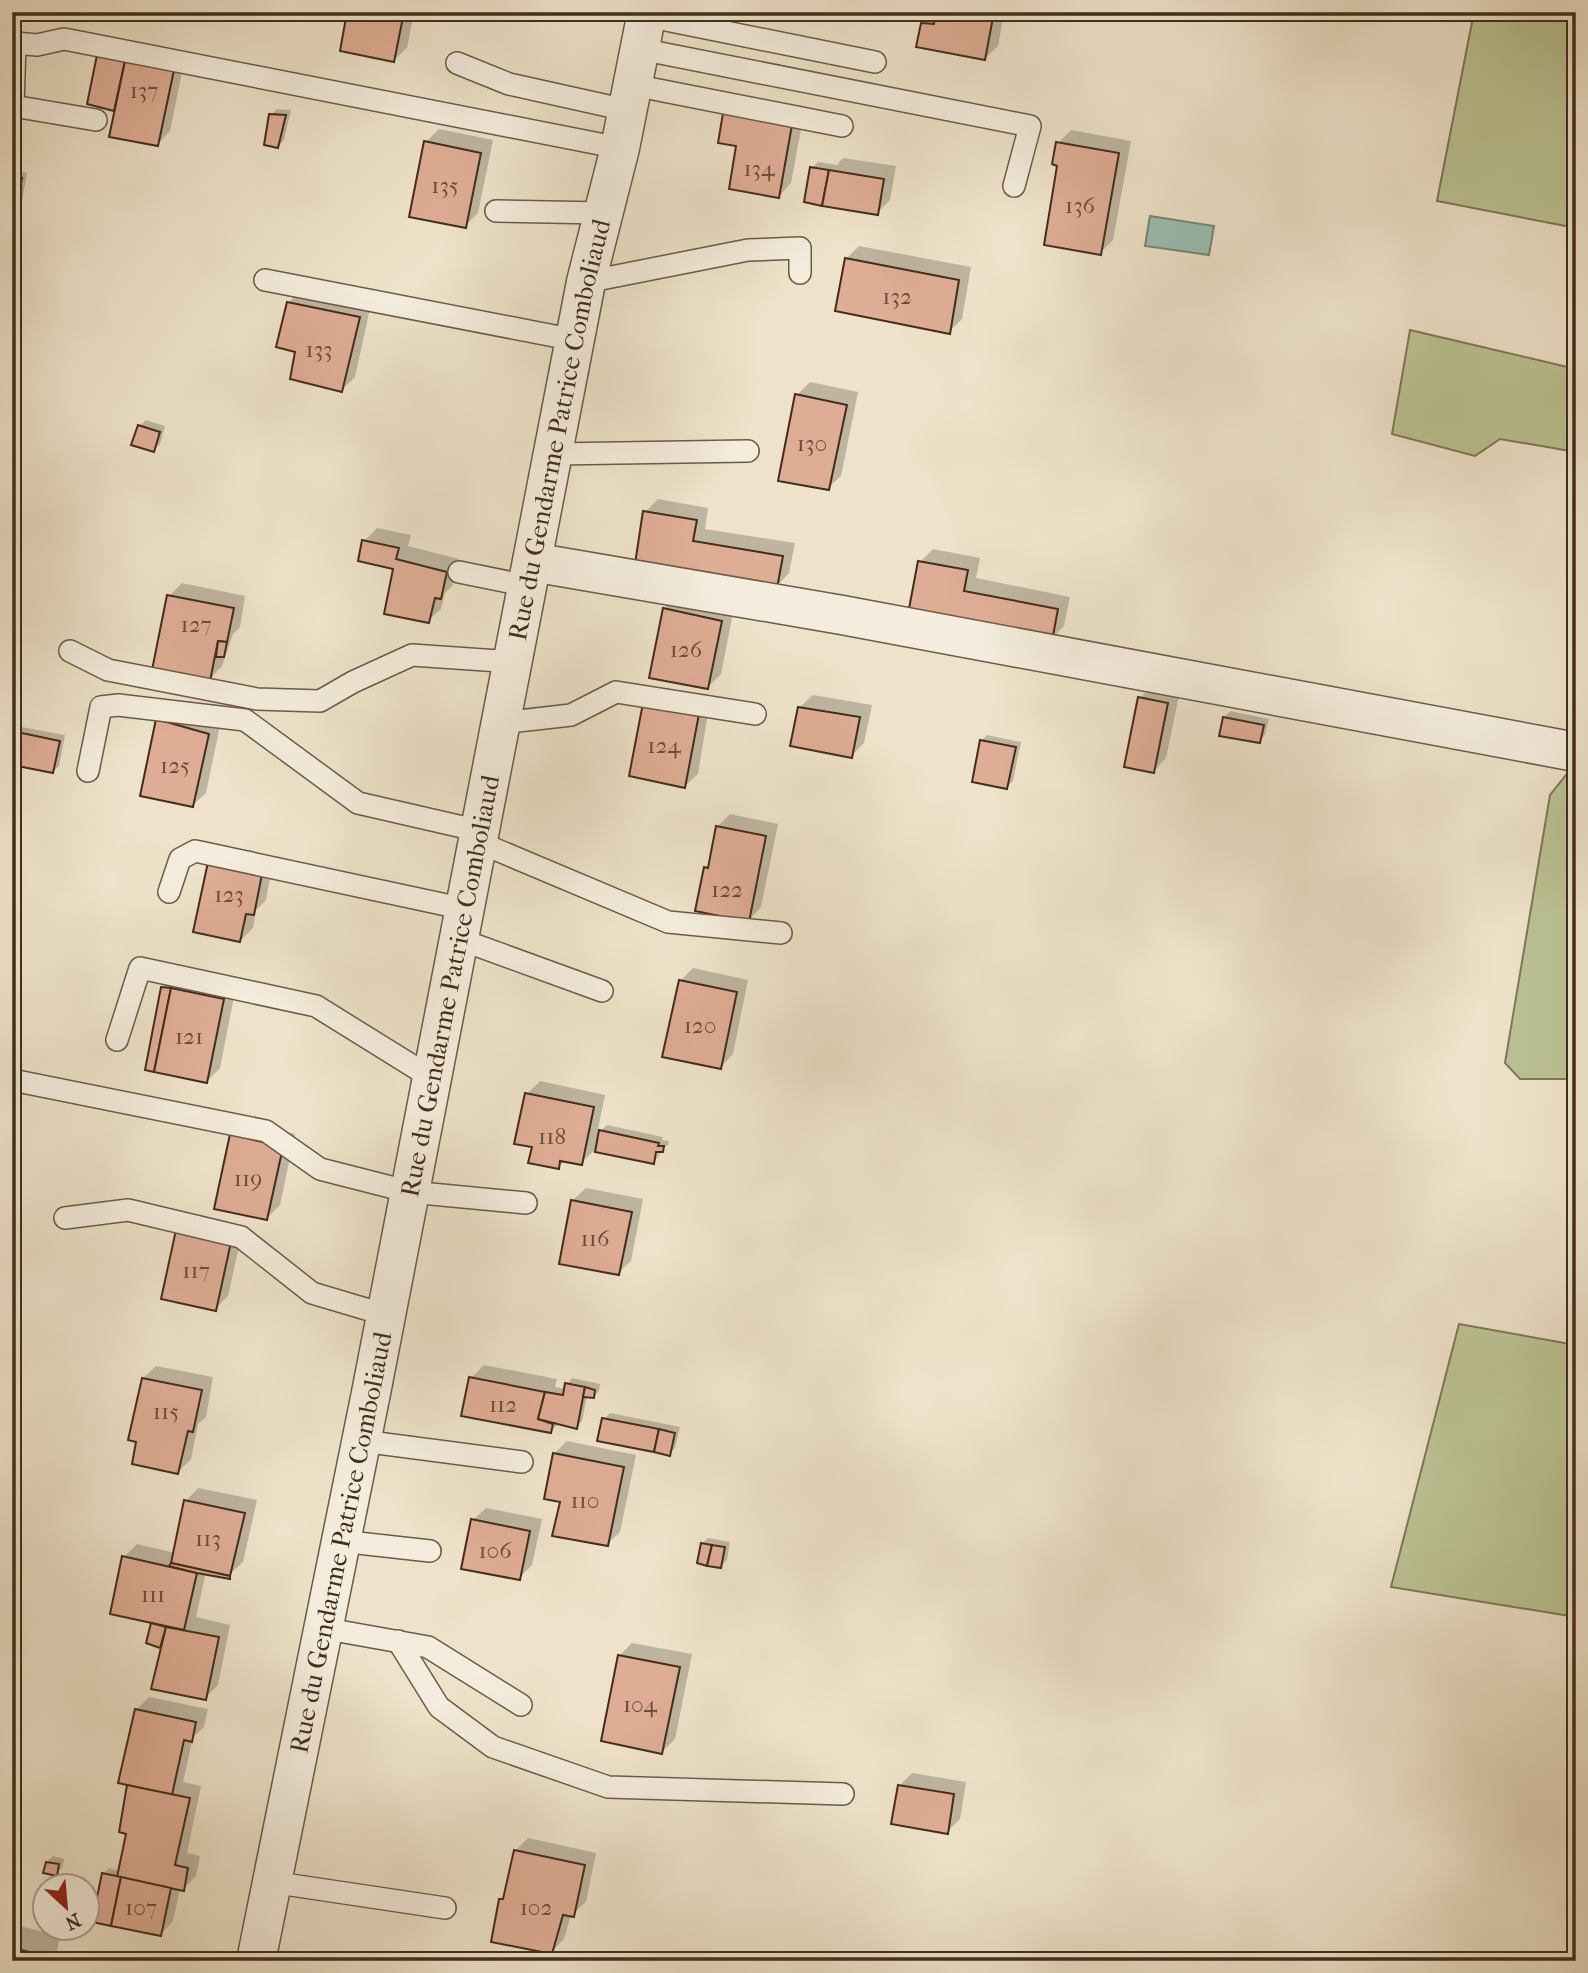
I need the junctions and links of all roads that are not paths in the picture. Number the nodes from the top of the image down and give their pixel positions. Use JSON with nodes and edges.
{"nodes":[{"id":1,"x":639,"y":54,"type":"edge"},
{"id":2,"x":457,"y":62,"type":"dead end"},
{"id":3,"x":875,"y":62,"type":"dead end"},
{"id":4,"x":96,"y":120,"type":"dead end"},
{"id":5,"x":842,"y":126,"type":"dead end"},
{"id":6,"x":620,"y":148,"type":"junction"},
{"id":7,"x":1014,"y":186,"type":"dead end"},
{"id":8,"x":496,"y":211,"type":"dead end"},
{"id":9,"x":603,"y":213,"type":"junction"},
{"id":10,"x":800,"y":273,"type":"dead end"},
{"id":11,"x":265,"y":280,"type":"dead end"},
{"id":12,"x":586,"y":282,"type":"junction"},
{"id":13,"x":575,"y":340,"type":"junction"},
{"id":14,"x":748,"y":451,"type":"dead end"},
{"id":15,"x":554,"y":454,"type":"junction"},
{"id":16,"x":459,"y":572,"type":"dead end"},
{"id":17,"x":530,"y":574,"type":"junction"},
{"id":18,"x":70,"y":651,"type":"dead end"},
{"id":19,"x":513,"y":662,"type":"junction"},
{"id":20,"x":755,"y":714,"type":"dead end"},
{"id":21,"x":501,"y":723,"type":"junction"},
{"id":22,"x":1576,"y":752,"type":"edge"},
{"id":23,"x":88,"y":771,"type":"dead end"},
{"id":24,"x":479,"y":837,"type":"junction"},
{"id":25,"x":169,"y":891,"type":"dead end"},
{"id":26,"x":462,"y":924,"type":"junction"},
{"id":27,"x":781,"y":933,"type":"dead end"},
{"id":28,"x":602,"y":991,"type":"dead end"},
{"id":29,"x":117,"y":1040,"type":"dead end"},
{"id":30,"x":432,"y":1078,"type":"junction"},
{"id":31,"x":12,"y":1080,"type":"edge"},
{"id":32,"x":410,"y":1192,"type":"junction"},
{"id":33,"x":526,"y":1203,"type":"dead end"},
{"id":34,"x":65,"y":1218,"type":"dead end"},
{"id":35,"x":386,"y":1315,"type":"junction"},
{"id":36,"x":362,"y":1441,"type":"junction"},
{"id":37,"x":522,"y":1462,"type":"dead end"},
{"id":38,"x":340,"y":1541,"type":"junction"},
{"id":39,"x":430,"y":1551,"type":"dead end"},
{"id":40,"x":322,"y":1628,"type":"junction"},
{"id":41,"x":398,"y":1642,"type":"junction"},
{"id":42,"x":521,"y":1705,"type":"dead end"},
{"id":43,"x":843,"y":1794,"type":"dead end"},
{"id":44,"x":271,"y":1882,"type":"junction"},
{"id":45,"x":445,"y":1908,"type":"dead end"},
{"id":46,"x":256,"y":1961,"type":"edge"}],
"edges":[{"from":1,"to":2,"type":"lane"},
{"from":1,"to":3,"type":"lane"},
{"from":1,"to":5,"type":"lane"},
{"from":1,"to":6,"type":"street","name":"Rue du Gendarme Patrice Comboliaud"},
{"from":1,"to":7,"type":"lane"},
{"from":4,"to":6,"type":"lane"},
{"from":6,"to":9,"type":"street","name":"Rue du Gendarme Patrice Comboliaud"},
{"from":8,"to":9,"type":"lane"},
{"from":9,"to":12,"type":"street","name":"Rue du Gendarme Patrice Comboliaud"},
{"from":10,"to":12,"type":"lane"},
{"from":11,"to":13,"type":"lane"},
{"from":12,"to":13,"type":"street","name":"Rue du Gendarme Patrice Comboliaud"},
{"from":13,"to":15,"type":"street","name":"Rue du Gendarme Patrice Comboliaud"},
{"from":14,"to":15,"type":"lane"},
{"from":15,"to":17,"type":"street","name":"Rue du Gendarme Patrice Comboliaud"},
{"from":16,"to":17,"type":"lane"},
{"from":17,"to":19,"type":"street","name":"Rue du Gendarme Patrice Comboliaud"},
{"from":17,"to":22,"type":"street"},
{"from":18,"to":19,"type":"lane"},
{"from":19,"to":21,"type":"street","name":"Rue du Gendarme Patrice Comboliaud"},
{"from":20,"to":21,"type":"lane"},
{"from":21,"to":24,"type":"street","name":"Rue du Gendarme Patrice Comboliaud"},
{"from":23,"to":24,"type":"lane"},
{"from":24,"to":26,"type":"street","name":"Rue du Gendarme Patrice Comboliaud"},
{"from":24,"to":27,"type":"lane"},
{"from":25,"to":26,"type":"lane"},
{"from":26,"to":28,"type":"lane"},
{"from":26,"to":30,"type":"street","name":"Rue du Gendarme Patrice Comboliaud"},
{"from":29,"to":30,"type":"lane"},
{"from":30,"to":32,"type":"street","name":"Rue du Gendarme Patrice Comboliaud"},
{"from":31,"to":32,"type":"lane"},
{"from":32,"to":33,"type":"lane"},
{"from":32,"to":35,"type":"street","name":"Rue du Gendarme Patrice Comboliaud"},
{"from":34,"to":35,"type":"lane"},
{"from":35,"to":36,"type":"street","name":"Rue du Gendarme Patrice Comboliaud"},
{"from":36,"to":37,"type":"lane"},
{"from":36,"to":38,"type":"street","name":"Rue du Gendarme Patrice Comboliaud"},
{"from":38,"to":39,"type":"lane"},
{"from":38,"to":40,"type":"street","name":"Rue du Gendarme Patrice Comboliaud"},
{"from":40,"to":41,"type":"lane"},
{"from":40,"to":44,"type":"street","name":"Rue du Gendarme Patrice Comboliaud"},
{"from":41,"to":42,"type":"lane"},
{"from":41,"to":43,"type":"lane"},
{"from":44,"to":45,"type":"lane"},
{"from":44,"to":46,"type":"street","name":"Rue du Gendarme Patrice Comboliaud"}]}
